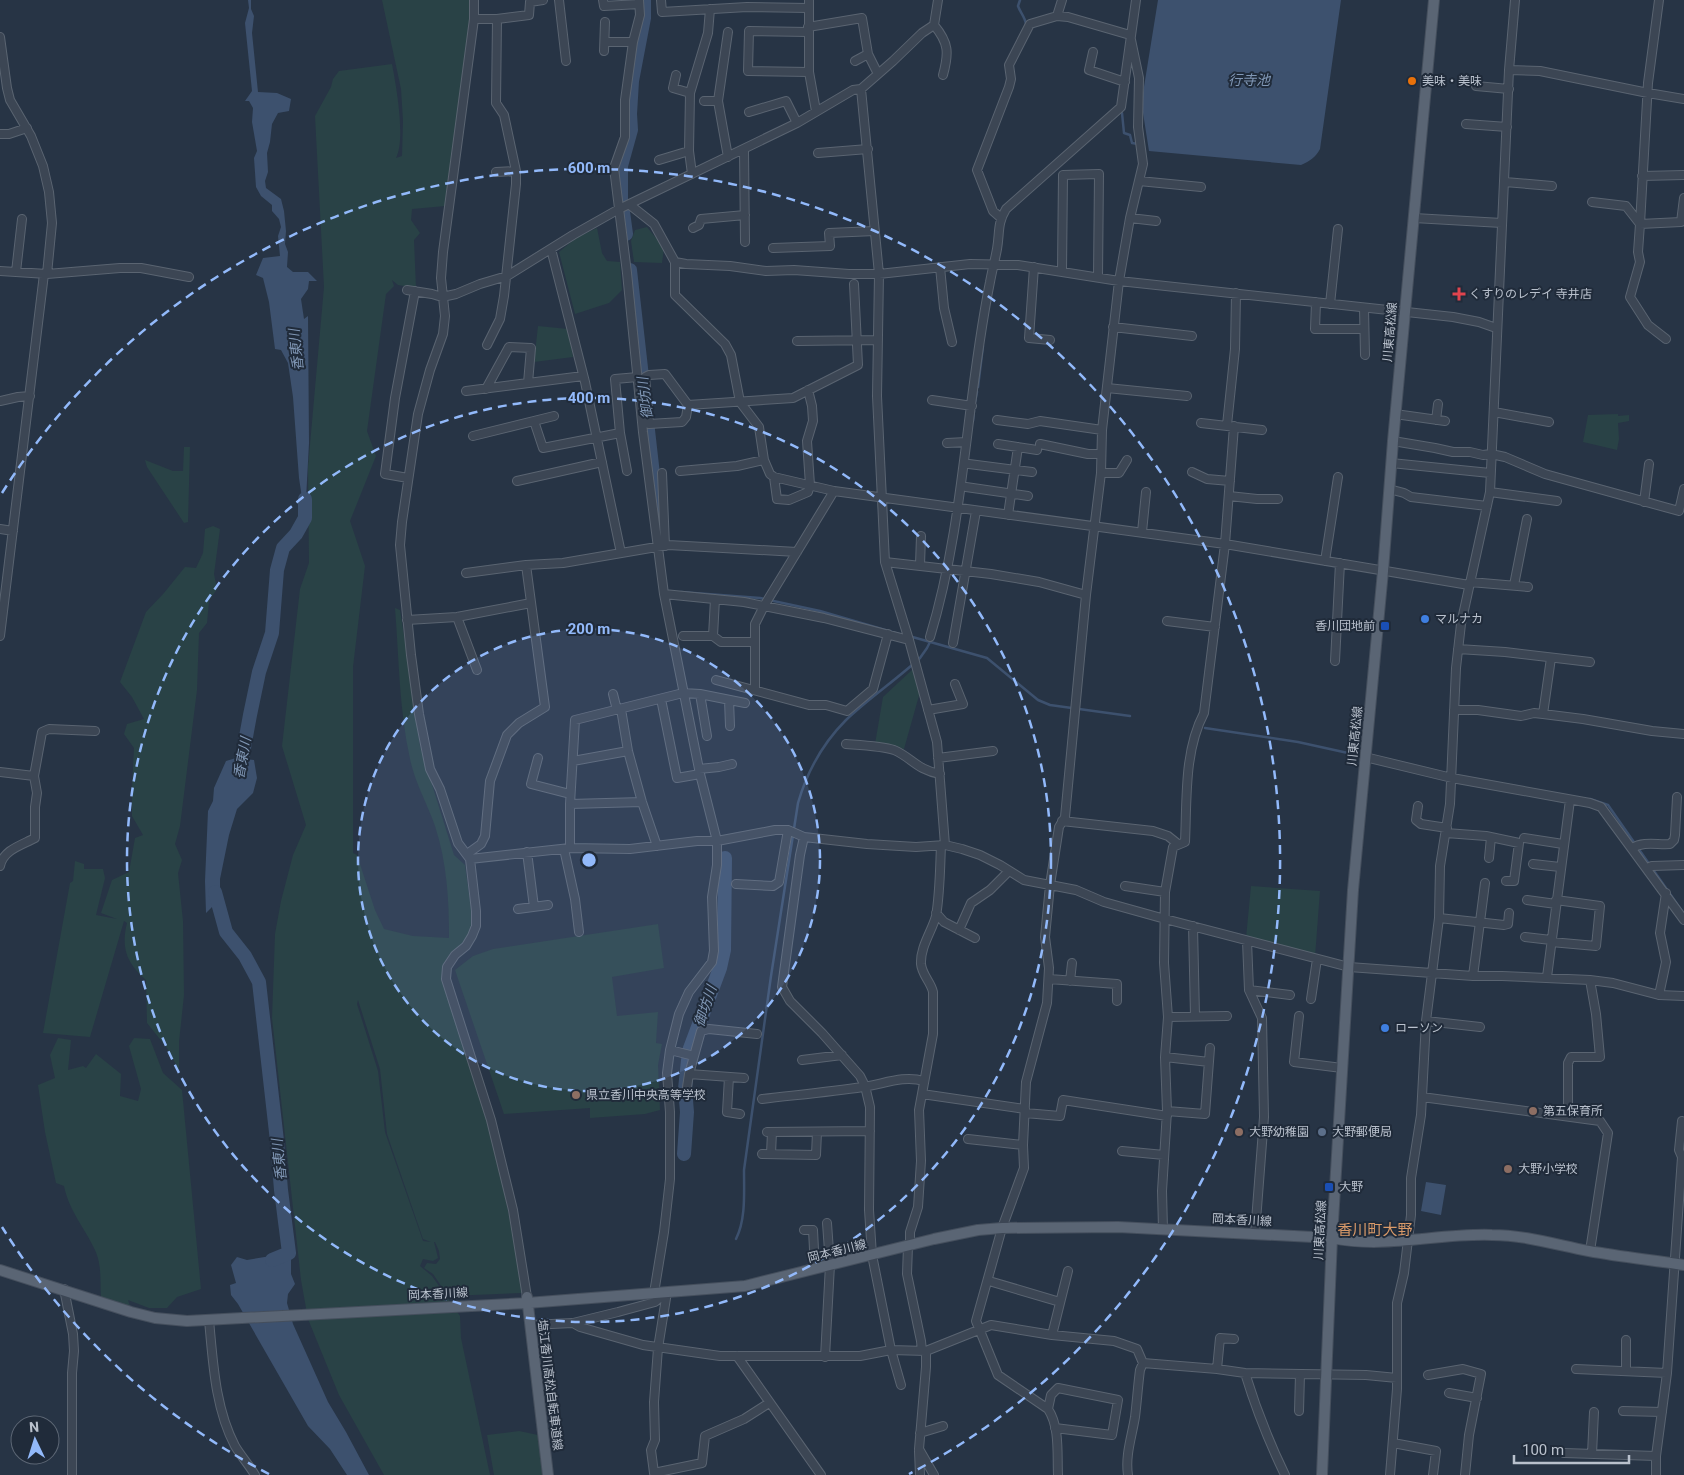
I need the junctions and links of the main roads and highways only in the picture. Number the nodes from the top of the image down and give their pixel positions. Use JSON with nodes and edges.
{"nodes":[{"id":1,"x":1434,"y":0,"type":"edge"},
{"id":2,"x":1332,"y":1238,"type":"junction"},
{"id":3,"x":1679,"y":1264,"type":"edge"},
{"id":4,"x":0,"y":1270,"type":"edge"},
{"id":5,"x":527,"y":1300,"type":"junction"},
{"id":6,"x":548,"y":1475,"type":"edge"},
{"id":7,"x":1322,"y":1475,"type":"edge"}],
"edges":[{"from":1,"to":2,"type":"main road","name":"川東高松線"},
{"from":2,"to":3,"type":"main road","name":"岡本香川線"},
{"from":2,"to":5,"type":"main road","name":"岡本香川線"},
{"from":2,"to":7,"type":"main road","name":"川東高松線"},
{"from":4,"to":5,"type":"main road","name":"岡本香川線"},
{"from":5,"to":6,"type":"main road","name":"塩江香川高松自転車道線"}]}
